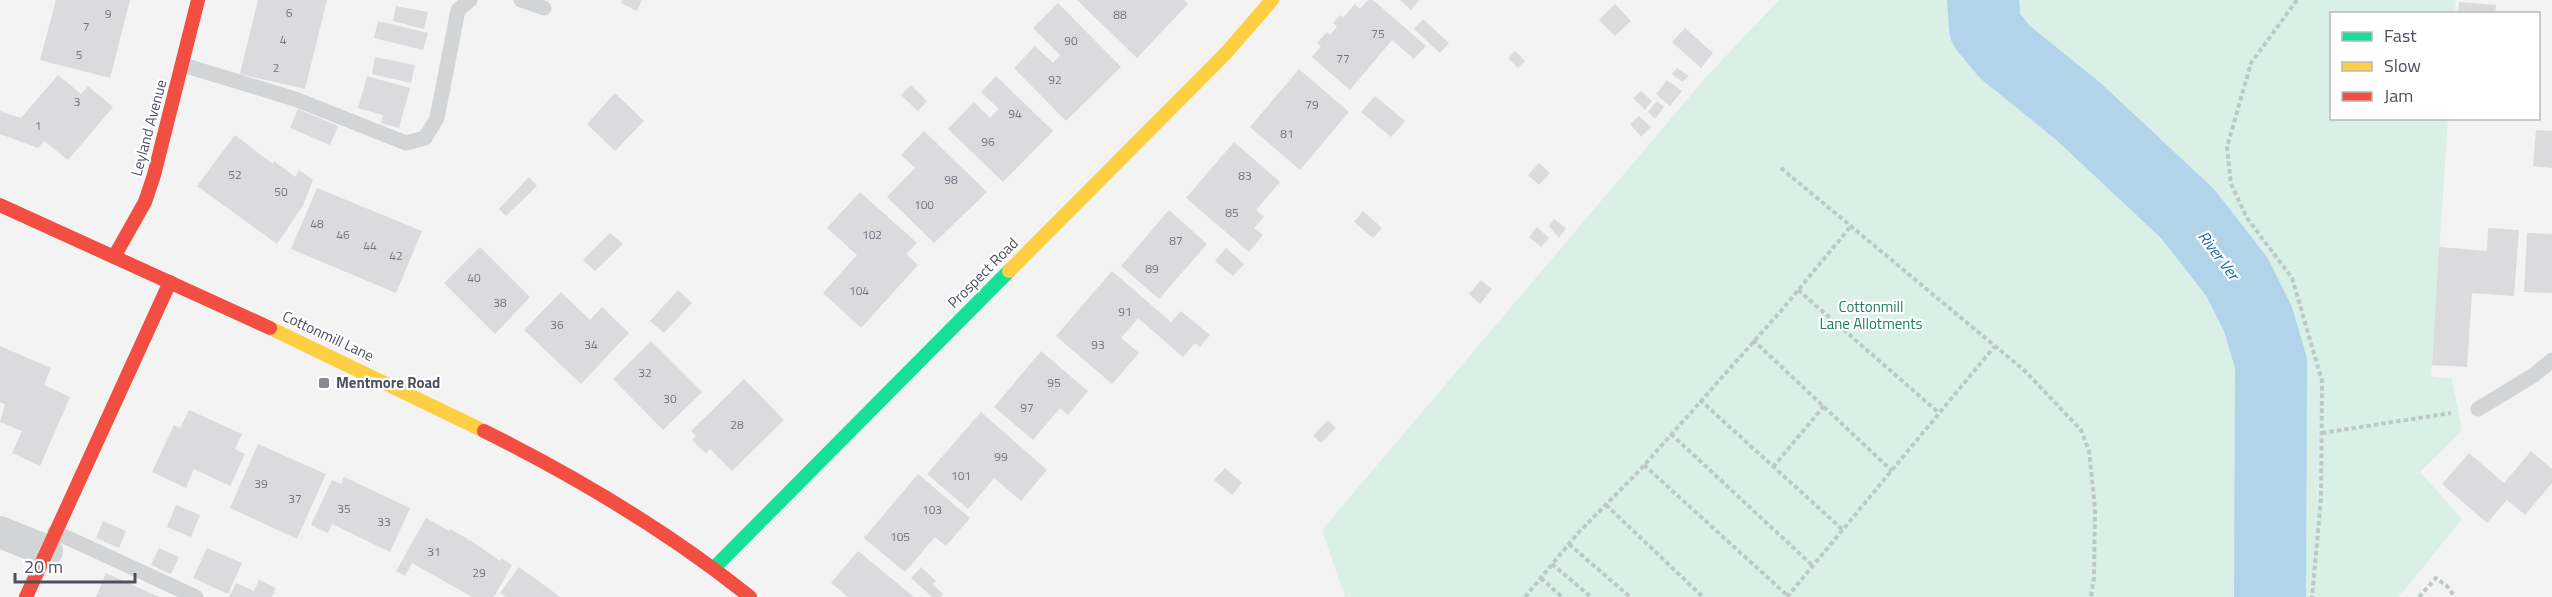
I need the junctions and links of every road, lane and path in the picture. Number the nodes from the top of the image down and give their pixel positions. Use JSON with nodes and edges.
{"nodes":[{"id":1,"x":198,"y":0,"type":"edge"},
{"id":2,"x":470,"y":0,"type":"edge"},
{"id":3,"x":521,"y":0,"type":"edge"},
{"id":4,"x":1272,"y":0,"type":"edge"},
{"id":5,"x":2297,"y":0,"type":"edge"},
{"id":6,"x":544,"y":8,"type":"dead end"},
{"id":7,"x":183,"y":65,"type":"junction"},
{"id":8,"x":1781,"y":168,"type":"dead end"},
{"id":9,"x":0,"y":205,"type":"edge"},
{"id":10,"x":1851,"y":226,"type":"junction"},
{"id":11,"x":114,"y":257,"type":"junction"},
{"id":12,"x":170,"y":282,"type":"junction"},
{"id":13,"x":1798,"y":290,"type":"junction"},
{"id":14,"x":1754,"y":340,"type":"junction"},
{"id":15,"x":1994,"y":347,"type":"junction"},
{"id":16,"x":2552,"y":360,"type":"edge"},
{"id":17,"x":1700,"y":400,"type":"junction"},
{"id":18,"x":1824,"y":406,"type":"junction"},
{"id":19,"x":2478,"y":409,"type":"joint"},
{"id":20,"x":1939,"y":413,"type":"junction"},
{"id":21,"x":1671,"y":433,"type":"junction"},
{"id":22,"x":2322,"y":433,"type":"junction"},
{"id":23,"x":1644,"y":465,"type":"junction"},
{"id":24,"x":1773,"y":467,"type":"junction"},
{"id":25,"x":1892,"y":471,"type":"junction"},
{"id":26,"x":1606,"y":504,"type":"junction"},
{"id":27,"x":1843,"y":530,"type":"junction"},
{"id":28,"x":0,"y":532,"type":"edge"},
{"id":29,"x":51,"y":542,"type":"junction"},
{"id":30,"x":1569,"y":544,"type":"junction"},
{"id":31,"x":1552,"y":564,"type":"junction"},
{"id":32,"x":1813,"y":566,"type":"junction"},
{"id":33,"x":715,"y":567,"type":"junction"},
{"id":34,"x":1541,"y":578,"type":"junction"},
{"id":35,"x":1788,"y":596,"type":"edge"},
{"id":36,"x":26,"y":597,"type":"edge"},
{"id":37,"x":196,"y":597,"type":"edge"},
{"id":38,"x":750,"y":597,"type":"edge"},
{"id":39,"x":1525,"y":597,"type":"edge"},
{"id":40,"x":1562,"y":597,"type":"edge"},
{"id":41,"x":1591,"y":597,"type":"edge"},
{"id":42,"x":1630,"y":597,"type":"edge"},
{"id":43,"x":1703,"y":597,"type":"edge"},
{"id":44,"x":2091,"y":597,"type":"edge"},
{"id":45,"x":2312,"y":597,"type":"edge"},
{"id":46,"x":2419,"y":597,"type":"edge"},
{"id":47,"x":2454,"y":597,"type":"edge"}],
"edges":[{"from":1,"to":7,"type":"street","name":"Leyland Avenue"},
{"from":2,"to":7,"type":"lane"},
{"from":3,"to":6,"type":"lane"},
{"from":4,"to":33,"type":"street","name":"Prospect Road"},
{"from":5,"to":22,"type":"path"},
{"from":7,"to":11,"type":"street","name":"Leyland Avenue"},
{"from":8,"to":10,"type":"path"},
{"from":9,"to":11,"type":"street","name":"Cottonmill Lane"},
{"from":10,"to":13,"type":"path"},
{"from":10,"to":15,"type":"path"},
{"from":11,"to":12,"type":"street","name":"Cottonmill Lane"},
{"from":12,"to":29,"type":"street"},
{"from":12,"to":33,"type":"street","name":"Cottonmill Lane"},
{"from":13,"to":14,"type":"path"},
{"from":13,"to":20,"type":"path"},
{"from":14,"to":17,"type":"path"},
{"from":14,"to":18,"type":"path"},
{"from":15,"to":20,"type":"path"},
{"from":15,"to":44,"type":"path"},
{"from":16,"to":19,"type":"lane"},
{"from":17,"to":21,"type":"path"},
{"from":17,"to":24,"type":"path"},
{"from":18,"to":24,"type":"path"},
{"from":18,"to":25,"type":"path"},
{"from":19,"to":22,"type":"path"},
{"from":20,"to":25,"type":"path"},
{"from":21,"to":23,"type":"path"},
{"from":21,"to":32,"type":"path"},
{"from":22,"to":45,"type":"path"},
{"from":23,"to":26,"type":"path"},
{"from":23,"to":35,"type":"path"},
{"from":24,"to":27,"type":"path"},
{"from":25,"to":27,"type":"path"},
{"from":26,"to":30,"type":"path"},
{"from":26,"to":43,"type":"path"},
{"from":27,"to":32,"type":"path"},
{"from":28,"to":29,"type":"street"},
{"from":29,"to":36,"type":"street"},
{"from":29,"to":37,"type":"lane"},
{"from":30,"to":31,"type":"path"},
{"from":30,"to":42,"type":"path"},
{"from":31,"to":34,"type":"path"},
{"from":31,"to":41,"type":"path"},
{"from":32,"to":35,"type":"path"},
{"from":33,"to":38,"type":"street","name":"Cottonmill Lane"},
{"from":34,"to":39,"type":"path"},
{"from":34,"to":40,"type":"path"},
{"from":46,"to":47,"type":"path"}]}
